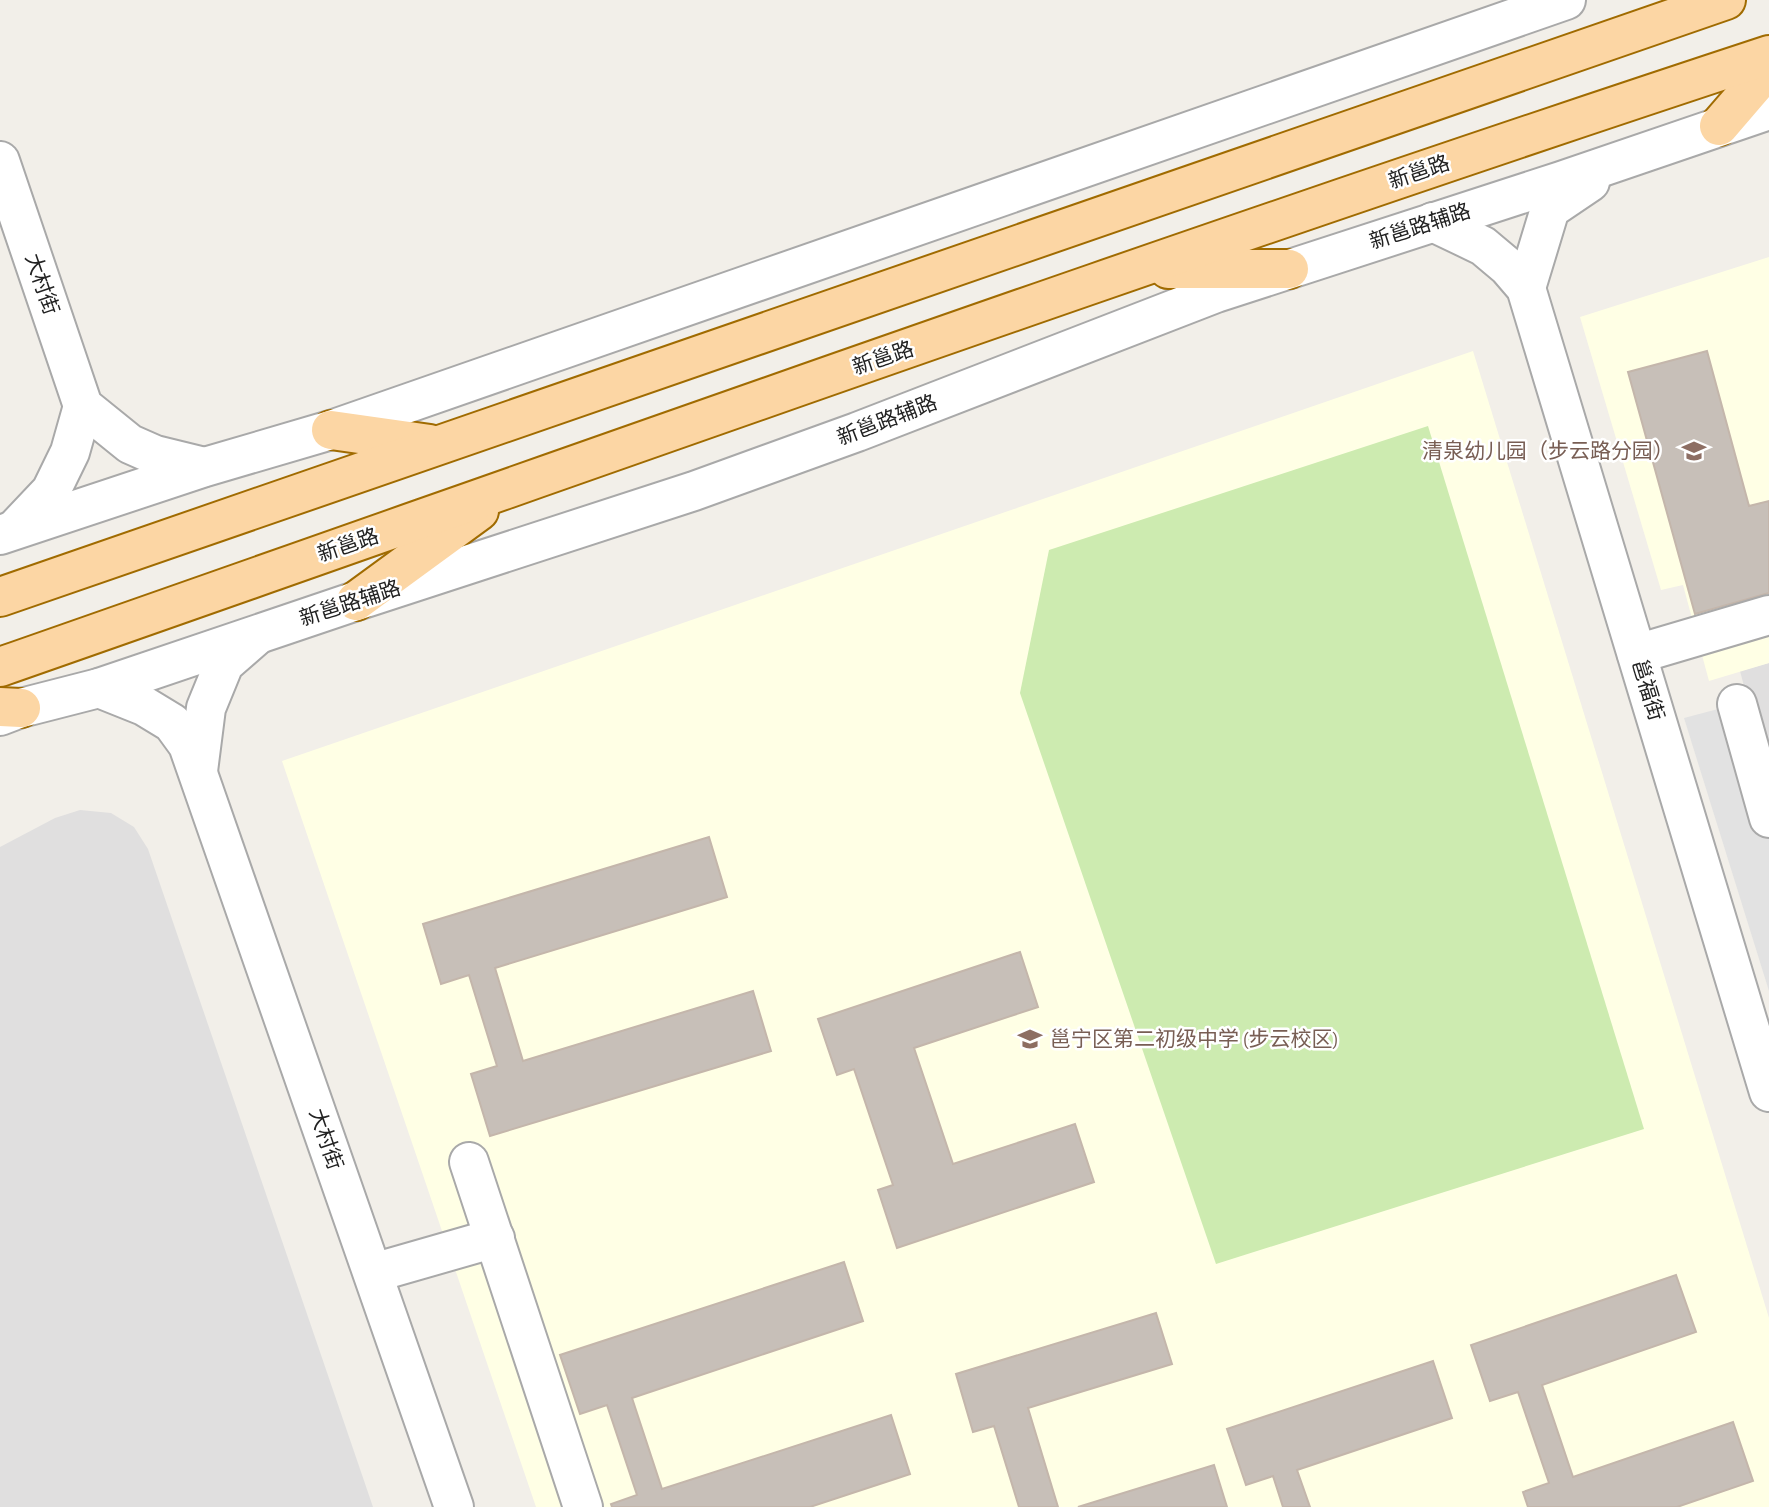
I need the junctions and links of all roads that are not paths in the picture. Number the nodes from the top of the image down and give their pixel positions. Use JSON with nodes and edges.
{"nodes":[{"id":1,"x":1566,"y":0,"type":"edge"},
{"id":2,"x":1726,"y":0,"type":"edge"},
{"id":3,"x":1769,"y":55,"type":"edge"},
{"id":4,"x":1769,"y":68,"type":"edge"},
{"id":5,"x":1769,"y":110,"type":"edge"},
{"id":6,"x":1719,"y":126,"type":"junction"},
{"id":7,"x":1626,"y":158,"type":"junction"},
{"id":8,"x":0,"y":161,"type":"edge"},
{"id":9,"x":1433,"y":222,"type":"junction"},
{"id":10,"x":1138,"y":269,"type":"junction"},
{"id":11,"x":1289,"y":269,"type":"junction"},
{"id":12,"x":1526,"y":288,"type":"junction"},
{"id":13,"x":83,"y":406,"type":"junction"},
{"id":14,"x":331,"y":430,"type":"junction"},
{"id":15,"x":435,"y":445,"type":"junction"},
{"id":16,"x":205,"y":467,"type":"junction"},
{"id":17,"x":512,"y":487,"type":"junction"},
{"id":18,"x":7,"y":533,"type":"edge"},
{"id":19,"x":0,"y":597,"type":"edge"},
{"id":20,"x":356,"y":601,"type":"junction"},
{"id":21,"x":1769,"y":615,"type":"edge"},
{"id":22,"x":257,"y":635,"type":"junction"},
{"id":23,"x":1637,"y":654,"type":"junction"},
{"id":24,"x":0,"y":667,"type":"edge"},
{"id":25,"x":99,"y":688,"type":"junction"},
{"id":26,"x":1737,"y":704,"type":"dead end"},
{"id":27,"x":7,"y":710,"type":"edge"},
{"id":28,"x":198,"y":771,"type":"junction"},
{"id":29,"x":1769,"y":818,"type":"edge"},
{"id":30,"x":1769,"y":1092,"type":"edge"},
{"id":31,"x":469,"y":1162,"type":"dead end"},
{"id":32,"x":495,"y":1238,"type":"junction"},
{"id":33,"x":373,"y":1273,"type":"junction"},
{"id":34,"x":454,"y":1507,"type":"edge"},
{"id":35,"x":583,"y":1507,"type":"edge"}],
"edges":[{"from":1,"to":14,"type":"street"},
{"from":2,"to":15,"type":"main road"},
{"from":3,"to":10,"type":"main road","name":"新邕路"},
{"from":4,"to":6,"type":"main road"},
{"from":5,"to":6,"type":"street","name":"新邕路辅路"},
{"from":6,"to":7,"type":"street","name":"新邕路辅路"},
{"from":7,"to":9,"type":"street","name":"新邕路辅路"},
{"from":7,"to":12,"type":"street"},
{"from":8,"to":13,"type":"street","name":"大村街"},
{"from":9,"to":11,"type":"street","name":"新邕路辅路"},
{"from":9,"to":12,"type":"street"},
{"from":10,"to":11,"type":"main road"},
{"from":10,"to":17,"type":"main road","name":"新邕路"},
{"from":11,"to":20,"type":"street","name":"新邕路辅路"},
{"from":12,"to":23,"type":"street","name":"邕福街"},
{"from":13,"to":16,"type":"street"},
{"from":13,"to":18,"type":"street"},
{"from":14,"to":15,"type":"main road"},
{"from":14,"to":16,"type":"street"},
{"from":15,"to":19,"type":"main road"},
{"from":16,"to":18,"type":"street"},
{"from":17,"to":20,"type":"main road"},
{"from":17,"to":24,"type":"main road","name":"新邕路"},
{"from":20,"to":22,"type":"street","name":"新邕路辅路"},
{"from":21,"to":23,"type":"street"},
{"from":22,"to":25,"type":"street","name":"新邕路辅路"},
{"from":22,"to":28,"type":"street","name":"大村街"},
{"from":23,"to":30,"type":"street","name":"邕福街"},
{"from":25,"to":27,"type":"street","name":"新邕路辅路"},
{"from":25,"to":28,"type":"street","name":"大村街"},
{"from":26,"to":29,"type":"street"},
{"from":28,"to":33,"type":"street","name":"大村街"},
{"from":31,"to":32,"type":"street"},
{"from":32,"to":33,"type":"street"},
{"from":32,"to":35,"type":"street"},
{"from":33,"to":34,"type":"street","name":"大村街"}]}
